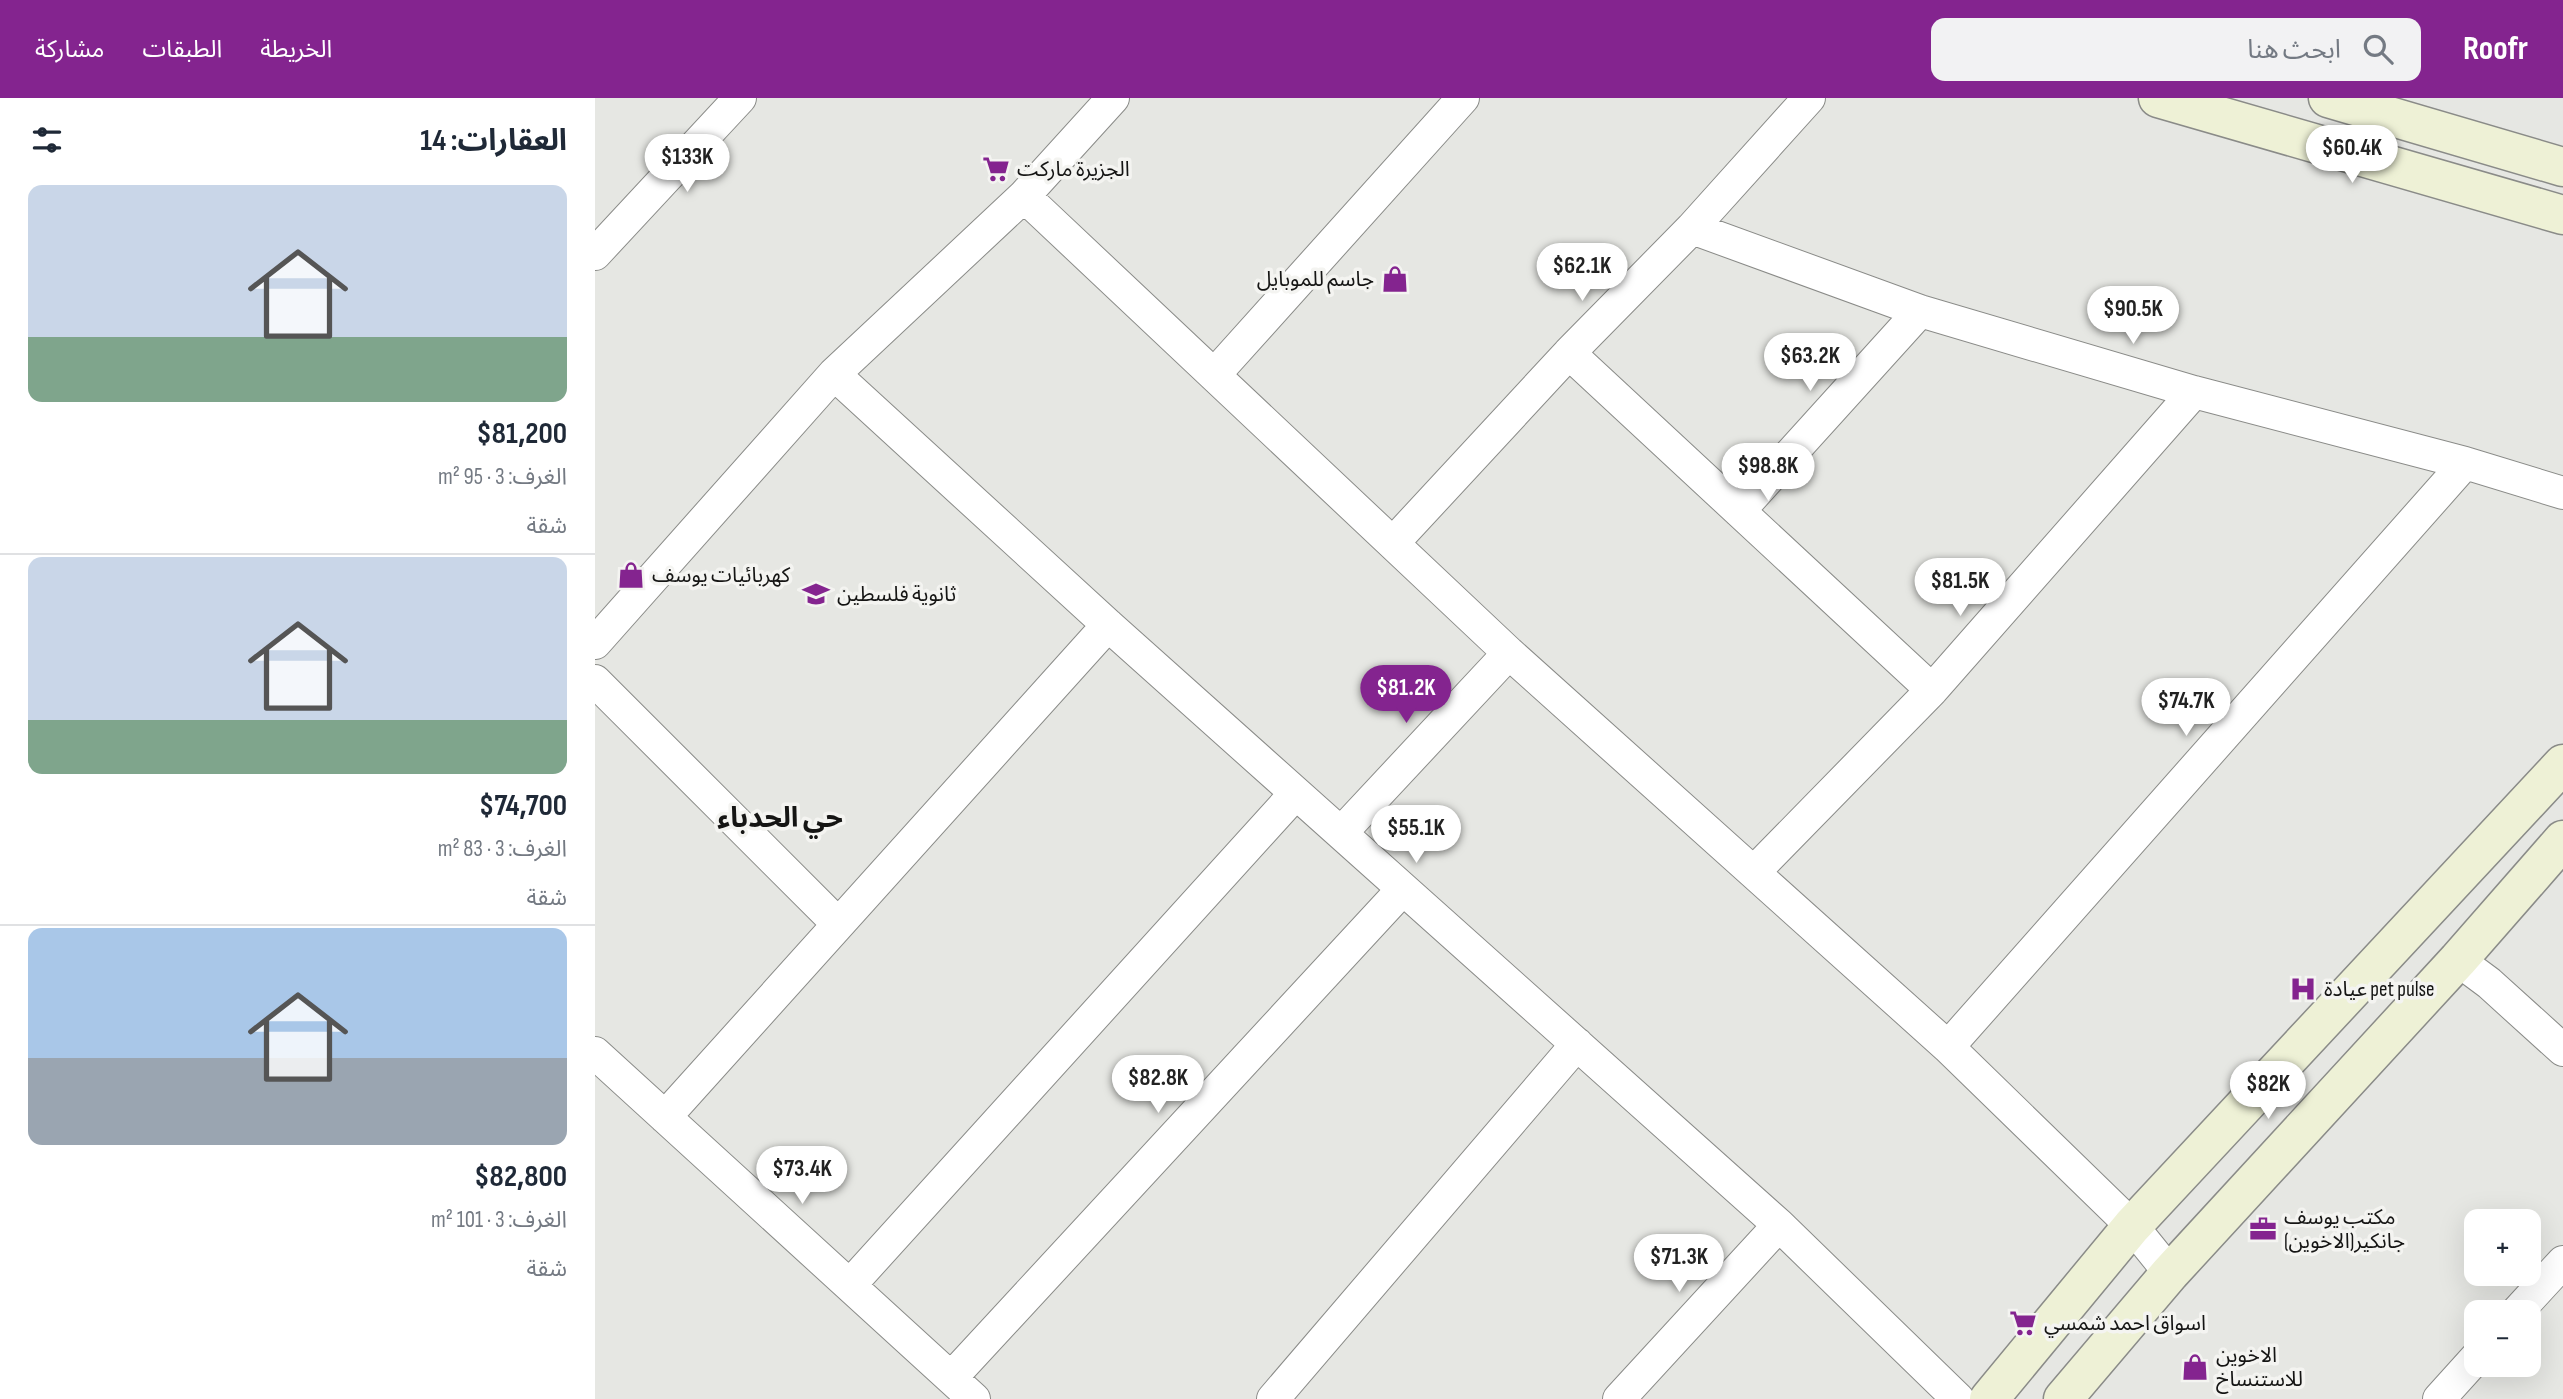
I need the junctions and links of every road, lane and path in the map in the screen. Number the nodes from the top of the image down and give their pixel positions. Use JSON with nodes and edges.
{"nodes":[{"id":1,"x":740,"y":98,"type":"edge"},
{"id":2,"x":1113,"y":98,"type":"edge"},
{"id":3,"x":1463,"y":98,"type":"edge"},
{"id":4,"x":1809,"y":98,"type":"edge"},
{"id":5,"x":2158,"y":98,"type":"edge"},
{"id":6,"x":2328,"y":98,"type":"edge"},
{"id":7,"x":2563,"y":167,"type":"edge"},
{"id":8,"x":1024,"y":196,"type":"junction"},
{"id":9,"x":2563,"y":215,"type":"edge"},
{"id":10,"x":1692,"y":229,"type":"junction"},
{"id":11,"x":595,"y":254,"type":"edge"},
{"id":12,"x":1920,"y":311,"type":"junction"},
{"id":13,"x":1569,"y":354,"type":"junction"},
{"id":14,"x":834,"y":374,"type":"junction"},
{"id":15,"x":1214,"y":375,"type":"junction"},
{"id":16,"x":2194,"y":392,"type":"junction"},
{"id":17,"x":2465,"y":463,"type":"junction"},
{"id":18,"x":2563,"y":493,"type":"edge"},
{"id":19,"x":1739,"y":511,"type":"junction"},
{"id":20,"x":1393,"y":543,"type":"junction"},
{"id":21,"x":1108,"y":625,"type":"junction"},
{"id":22,"x":595,"y":643,"type":"edge"},
{"id":23,"x":1509,"y":653,"type":"junction"},
{"id":24,"x":595,"y":681,"type":"edge"},
{"id":25,"x":1932,"y":690,"type":"junction"},
{"id":26,"x":2563,"y":764,"type":"edge"},
{"id":27,"x":1296,"y":793,"type":"junction"},
{"id":28,"x":1341,"y":833,"type":"junction"},
{"id":29,"x":2563,"y":840,"type":"edge"},
{"id":30,"x":1754,"y":872,"type":"junction"},
{"id":31,"x":1403,"y":889,"type":"junction"},
{"id":32,"x":838,"y":924,"type":"junction"},
{"id":33,"x":2458,"y":960,"type":"junction"},
{"id":34,"x":1577,"y":1044,"type":"junction"},
{"id":35,"x":1948,"y":1047,"type":"junction"},
{"id":36,"x":2563,"y":1050,"type":"edge"},
{"id":37,"x":595,"y":1053,"type":"edge"},
{"id":38,"x":2270,"y":1080,"type":"junction"},
{"id":39,"x":665,"y":1117,"type":"junction"},
{"id":40,"x":2309,"y":1121,"type":"junction"},
{"id":41,"x":1779,"y":1225,"type":"junction"},
{"id":42,"x":2132,"y":1226,"type":"junction"},
{"id":43,"x":2563,"y":1262,"type":"edge"},
{"id":44,"x":2170,"y":1273,"type":"junction"},
{"id":45,"x":850,"y":1285,"type":"junction"},
{"id":46,"x":2528,"y":1300,"type":"edge"},
{"id":47,"x":2464,"y":1371,"type":"edge"},
{"id":48,"x":951,"y":1378,"type":"junction"},
{"id":49,"x":974,"y":1399,"type":"edge"},
{"id":50,"x":1273,"y":1399,"type":"edge"},
{"id":51,"x":1619,"y":1399,"type":"edge"},
{"id":52,"x":1958,"y":1399,"type":"edge"},
{"id":53,"x":1989,"y":1399,"type":"edge"},
{"id":54,"x":2063,"y":1399,"type":"edge"},
{"id":55,"x":2439,"y":1399,"type":"edge"}],
"edges":[{"from":1,"to":11,"type":"street"},
{"from":2,"to":8,"type":"street"},
{"from":3,"to":15,"type":"street"},
{"from":4,"to":10,"type":"street"},
{"from":5,"to":9,"type":"street"},
{"from":6,"to":7,"type":"street"},
{"from":8,"to":14,"type":"street"},
{"from":8,"to":15,"type":"street"},
{"from":10,"to":12,"type":"street"},
{"from":10,"to":13,"type":"street"},
{"from":12,"to":16,"type":"street"},
{"from":12,"to":19,"type":"street"},
{"from":13,"to":19,"type":"street"},
{"from":13,"to":20,"type":"street"},
{"from":14,"to":21,"type":"street"},
{"from":14,"to":22,"type":"street"},
{"from":15,"to":20,"type":"street"},
{"from":16,"to":17,"type":"street"},
{"from":16,"to":25,"type":"street"},
{"from":17,"to":18,"type":"street"},
{"from":17,"to":35,"type":"street"},
{"from":19,"to":25,"type":"street"},
{"from":20,"to":23,"type":"street"},
{"from":21,"to":27,"type":"street"},
{"from":21,"to":32,"type":"street"},
{"from":23,"to":28,"type":"street"},
{"from":23,"to":30,"type":"street"},
{"from":24,"to":32,"type":"street"},
{"from":25,"to":30,"type":"street"},
{"from":26,"to":38,"type":"street"},
{"from":27,"to":28,"type":"street"},
{"from":27,"to":45,"type":"street"},
{"from":28,"to":31,"type":"street"},
{"from":29,"to":33,"type":"street"},
{"from":30,"to":35,"type":"street"},
{"from":31,"to":34,"type":"street"},
{"from":31,"to":48,"type":"street"},
{"from":32,"to":39,"type":"street"},
{"from":33,"to":36,"type":"street"},
{"from":33,"to":40,"type":"street"},
{"from":34,"to":41,"type":"street"},
{"from":34,"to":50,"type":"street"},
{"from":35,"to":42,"type":"street"},
{"from":37,"to":39,"type":"street"},
{"from":38,"to":40,"type":"street"},
{"from":38,"to":42,"type":"street"},
{"from":39,"to":45,"type":"street"},
{"from":40,"to":44,"type":"street"},
{"from":41,"to":51,"type":"street"},
{"from":41,"to":52,"type":"street"},
{"from":42,"to":44,"type":"street"},
{"from":42,"to":53,"type":"street"},
{"from":43,"to":46,"type":"street"},
{"from":44,"to":54,"type":"street"},
{"from":45,"to":48,"type":"street"},
{"from":47,"to":55,"type":"street"},
{"from":48,"to":49,"type":"street"}]}
